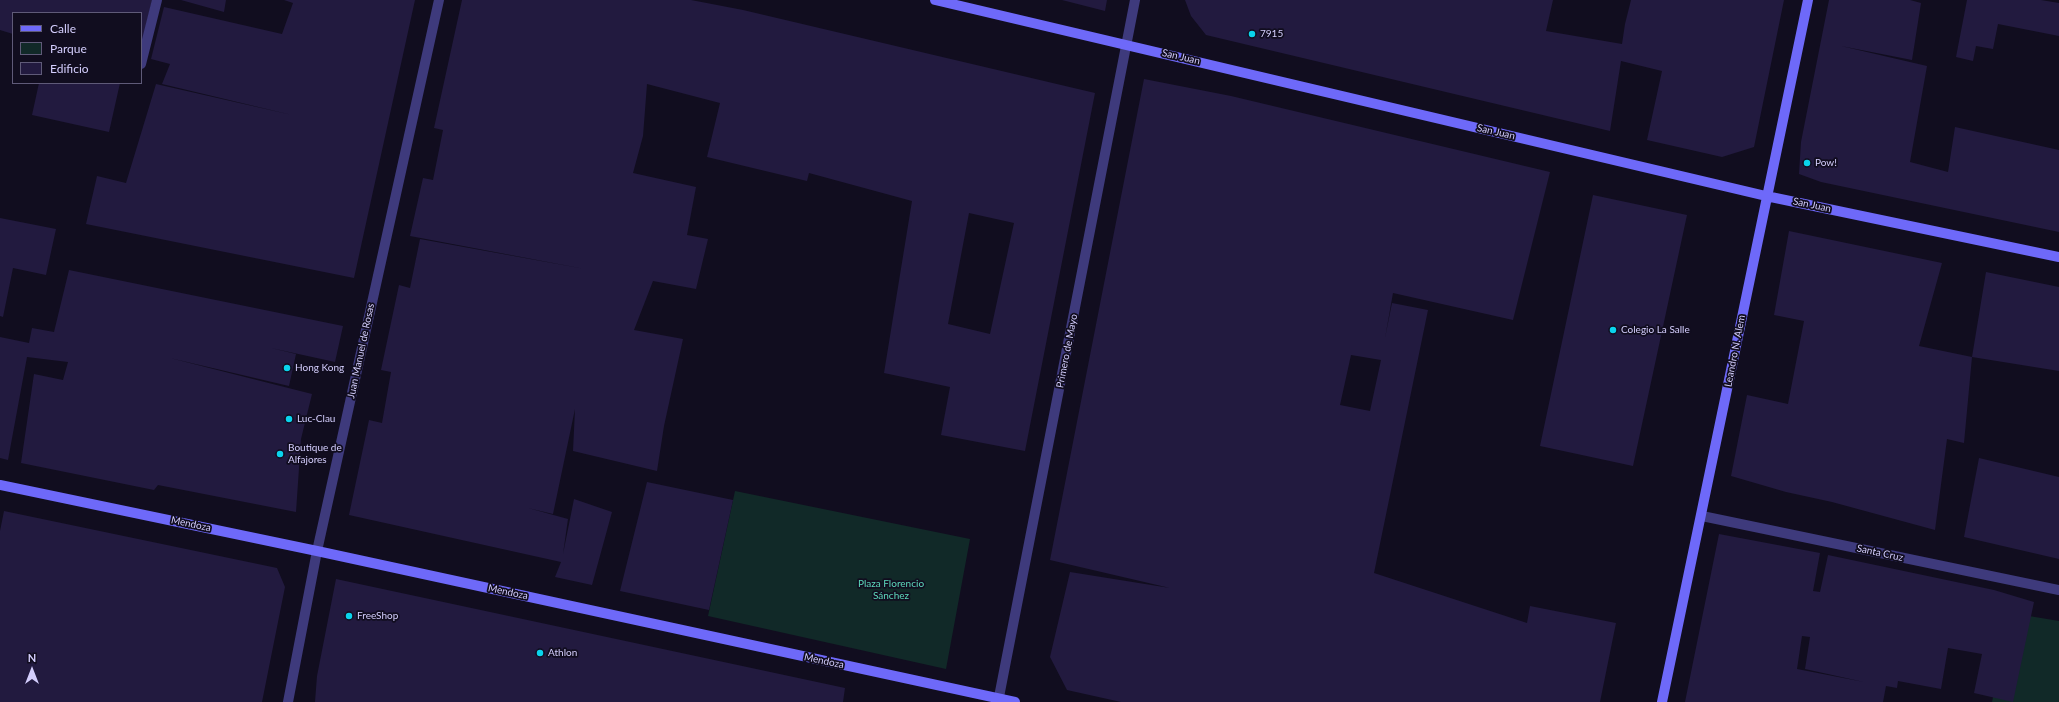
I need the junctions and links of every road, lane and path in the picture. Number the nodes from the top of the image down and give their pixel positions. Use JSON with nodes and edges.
{"nodes":[{"id":1,"x":157,"y":0,"type":"edge"},
{"id":2,"x":439,"y":0,"type":"edge"},
{"id":3,"x":935,"y":0,"type":"edge"},
{"id":4,"x":1135,"y":0,"type":"edge"},
{"id":5,"x":1808,"y":0,"type":"edge"},
{"id":6,"x":1127,"y":44,"type":"junction"},
{"id":7,"x":142,"y":60,"type":"edge"},
{"id":8,"x":1766,"y":196,"type":"junction"},
{"id":9,"x":2059,"y":257,"type":"edge"},
{"id":10,"x":0,"y":485,"type":"edge"},
{"id":11,"x":1702,"y":516,"type":"junction"},
{"id":12,"x":317,"y":551,"type":"junction"},
{"id":13,"x":2059,"y":590,"type":"edge"},
{"id":14,"x":998,"y":700,"type":"edge"},
{"id":15,"x":288,"y":702,"type":"edge"},
{"id":16,"x":1015,"y":702,"type":"edge"},
{"id":17,"x":1662,"y":702,"type":"edge"}],
"edges":[{"from":1,"to":7,"type":"street"},
{"from":2,"to":12,"type":"street","name":"Juan Manuel de Rosas"},
{"from":3,"to":6,"type":"main road","name":"San Juan"},
{"from":4,"to":6,"type":"street","name":"Primero de Mayo"},
{"from":5,"to":8,"type":"main road","name":"Leandro N. Alem"},
{"from":6,"to":8,"type":"main road","name":"San Juan"},
{"from":6,"to":14,"type":"street","name":"Primero de Mayo"},
{"from":8,"to":9,"type":"main road","name":"San Juan"},
{"from":8,"to":11,"type":"main road","name":"Leandro N. Alem"},
{"from":10,"to":12,"type":"main road","name":"Mendoza"},
{"from":11,"to":13,"type":"street","name":"Santa Cruz"},
{"from":11,"to":17,"type":"main road","name":"Leandro N. Alem"},
{"from":12,"to":14,"type":"main road","name":"Mendoza"},
{"from":12,"to":15,"type":"street","name":"Juan Manuel de Rosas"},
{"from":14,"to":16,"type":"main road","name":"Mendoza"}]}
